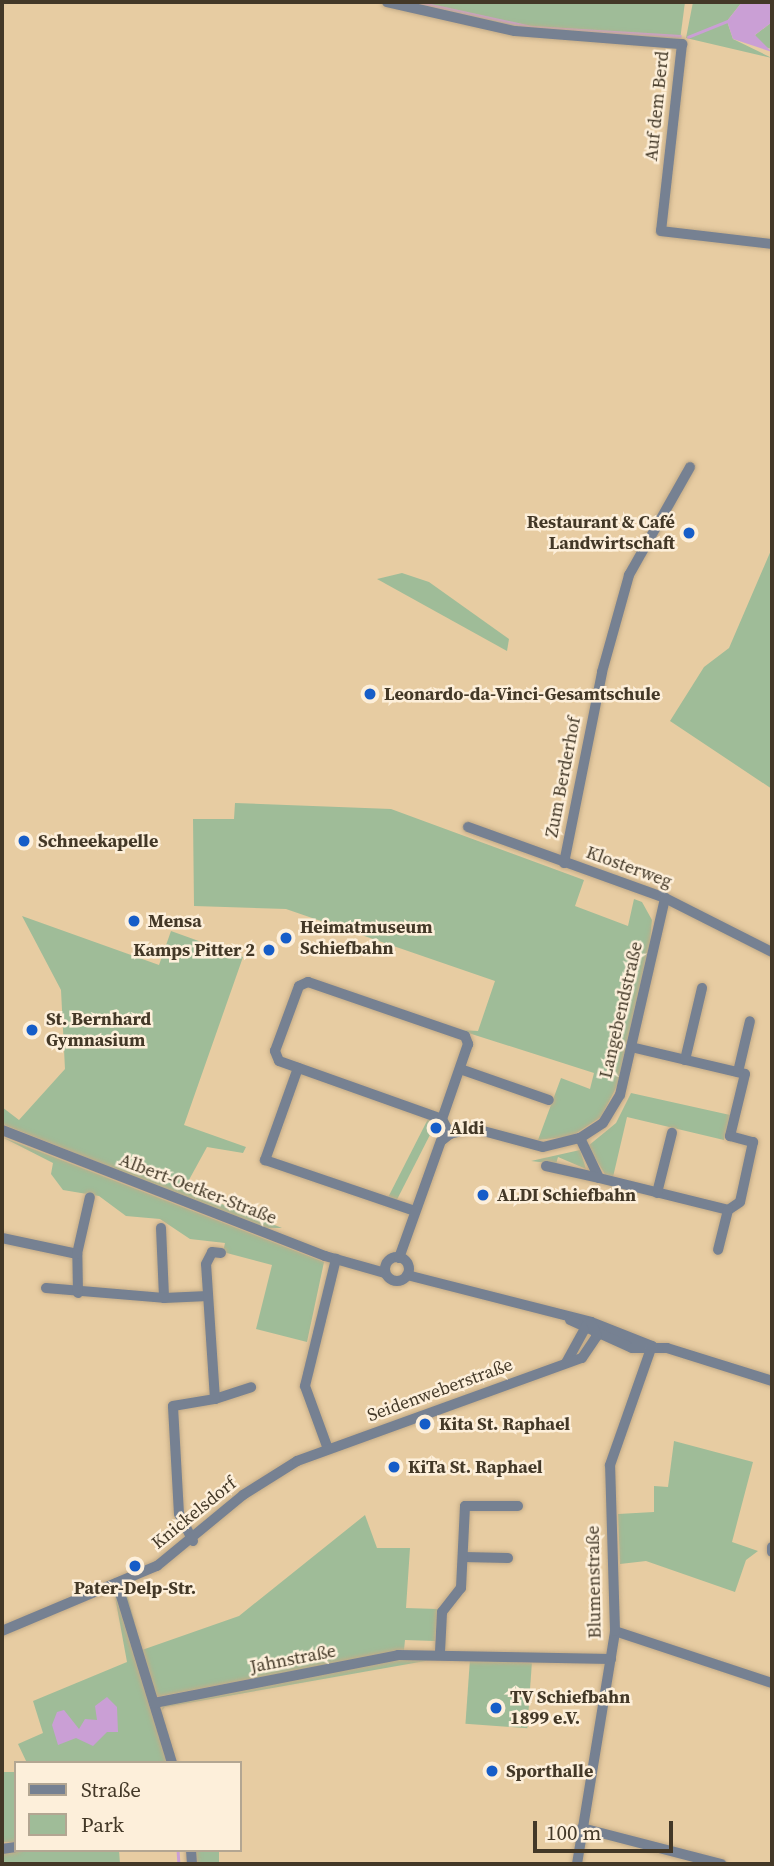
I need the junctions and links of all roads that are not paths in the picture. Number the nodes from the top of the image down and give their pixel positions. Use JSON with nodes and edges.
{"nodes":[{"id":1,"x":387,"y":2,"type":"edge"},
{"id":2,"x":772,"y":244,"type":"edge"},
{"id":3,"x":690,"y":467,"type":"dead end"},
{"id":4,"x":468,"y":827,"type":"dead end"},
{"id":5,"x":564,"y":863,"type":"junction"},
{"id":6,"x":665,"y":898,"type":"junction"},
{"id":7,"x":772,"y":952,"type":"edge"},
{"id":8,"x":702,"y":988,"type":"dead end"},
{"id":9,"x":750,"y":1021,"type":"dead end"},
{"id":10,"x":631,"y":1047,"type":"junction"},
{"id":11,"x":685,"y":1060,"type":"junction"},
{"id":12,"x":298,"y":1068,"type":"junction"},
{"id":13,"x":460,"y":1069,"type":"junction"},
{"id":14,"x":738,"y":1072,"type":"junction"},
{"id":15,"x":549,"y":1100,"type":"dead end"},
{"id":16,"x":442,"y":1119,"type":"junction"},
{"id":17,"x":2,"y":1130,"type":"edge"},
{"id":18,"x":671,"y":1133,"type":"dead end"},
{"id":19,"x":450,"y":1134,"type":"junction"},
{"id":20,"x":580,"y":1139,"type":"junction"},
{"id":21,"x":547,"y":1166,"type":"dead end"},
{"id":22,"x":599,"y":1178,"type":"junction"},
{"id":23,"x":657,"y":1193,"type":"junction"},
{"id":24,"x":90,"y":1197,"type":"dead end"},
{"id":25,"x":728,"y":1210,"type":"junction"},
{"id":26,"x":415,"y":1211,"type":"junction"},
{"id":27,"x":161,"y":1228,"type":"dead end"},
{"id":28,"x":2,"y":1238,"type":"edge"},
{"id":29,"x":718,"y":1250,"type":"dead end"},
{"id":30,"x":221,"y":1253,"type":"dead end"},
{"id":31,"x":77,"y":1254,"type":"junction"},
{"id":32,"x":400,"y":1258,"type":"junction"},
{"id":33,"x":335,"y":1259,"type":"junction"},
{"id":34,"x":385,"y":1273,"type":"junction"},
{"id":35,"x":407,"y":1275,"type":"junction"},
{"id":36,"x":46,"y":1288,"type":"dead end"},
{"id":37,"x":78,"y":1293,"type":"junction"},
{"id":38,"x":208,"y":1296,"type":"junction"},
{"id":39,"x":164,"y":1297,"type":"junction"},
{"id":40,"x":587,"y":1325,"type":"junction"},
{"id":41,"x":597,"y":1336,"type":"junction"},
{"id":42,"x":652,"y":1346,"type":"junction"},
{"id":43,"x":564,"y":1364,"type":"junction"},
{"id":44,"x":772,"y":1381,"type":"edge"},
{"id":45,"x":251,"y":1387,"type":"dead end"},
{"id":46,"x":215,"y":1399,"type":"junction"},
{"id":47,"x":328,"y":1449,"type":"junction"},
{"id":48,"x":518,"y":1506,"type":"dead end"},
{"id":49,"x":193,"y":1541,"type":"junction"},
{"id":50,"x":772,"y":1546,"type":"edge"},
{"id":51,"x":772,"y":1552,"type":"edge"},
{"id":52,"x":463,"y":1557,"type":"junction"},
{"id":53,"x":508,"y":1558,"type":"dead end"},
{"id":54,"x":117,"y":1583,"type":"junction"},
{"id":55,"x":2,"y":1630,"type":"edge"},
{"id":56,"x":615,"y":1631,"type":"junction"},
{"id":57,"x":440,"y":1652,"type":"junction"},
{"id":58,"x":611,"y":1659,"type":"junction"},
{"id":59,"x":772,"y":1683,"type":"edge"},
{"id":60,"x":154,"y":1703,"type":"junction"},
{"id":61,"x":171,"y":1761,"type":"edge"},
{"id":62,"x":582,"y":1828,"type":"junction"},
{"id":63,"x":577,"y":1864,"type":"edge"},
{"id":64,"x":721,"y":1864,"type":"edge"}],
"edges":[{"from":1,"to":2,"type":"street","name":"Auf dem Berd"},
{"from":3,"to":5,"type":"street","name":"Zum Berderhof"},
{"from":4,"to":5,"type":"street","name":"Klosterweg"},
{"from":5,"to":6,"type":"street","name":"Klosterweg"},
{"from":6,"to":7,"type":"street","name":"Klosterweg"},
{"from":6,"to":10,"type":"street","name":"Langebendstraße"},
{"from":8,"to":11,"type":"street"},
{"from":9,"to":14,"type":"street"},
{"from":10,"to":11,"type":"street"},
{"from":10,"to":20,"type":"street","name":"Langebendstraße"},
{"from":11,"to":14,"type":"street"},
{"from":12,"to":13,"type":"street"},
{"from":12,"to":16,"type":"street"},
{"from":12,"to":26,"type":"street"},
{"from":13,"to":15,"type":"street"},
{"from":13,"to":16,"type":"street"},
{"from":14,"to":25,"type":"street"},
{"from":16,"to":19,"type":"street"},
{"from":17,"to":33,"type":"street","name":"Albert-Oetker-Straße"},
{"from":18,"to":23,"type":"street"},
{"from":19,"to":20,"type":"street","name":"Langebendstraße"},
{"from":19,"to":26,"type":"street"},
{"from":20,"to":22,"type":"street"},
{"from":21,"to":22,"type":"street"},
{"from":22,"to":23,"type":"street"},
{"from":23,"to":25,"type":"street"},
{"from":24,"to":31,"type":"street"},
{"from":25,"to":29,"type":"street"},
{"from":26,"to":32,"type":"street"},
{"from":27,"to":39,"type":"street"},
{"from":28,"to":31,"type":"street"},
{"from":30,"to":38,"type":"street"},
{"from":31,"to":37,"type":"street"},
{"from":32,"to":34,"type":"street"},
{"from":32,"to":35,"type":"street"},
{"from":33,"to":34,"type":"street","name":"Albert-Oetker-Straße"},
{"from":33,"to":47,"type":"street"},
{"from":34,"to":35,"type":"street","name":"Albert-Oetker-Straße"},
{"from":35,"to":40,"type":"street","name":"Albert-Oetker-Straße"},
{"from":36,"to":37,"type":"street"},
{"from":37,"to":39,"type":"street"},
{"from":38,"to":39,"type":"street"},
{"from":38,"to":46,"type":"street"},
{"from":40,"to":41,"type":"street"},
{"from":40,"to":42,"type":"street","name":"Albert-Oetker-Straße"},
{"from":40,"to":43,"type":"street"},
{"from":41,"to":42,"type":"street","name":"Albert-Oetker-Straße"},
{"from":41,"to":43,"type":"street","name":"Seidenweberstraße"},
{"from":42,"to":44,"type":"street","name":"Albert-Oetker-Straße"},
{"from":42,"to":56,"type":"street","name":"Blumenstraße"},
{"from":43,"to":47,"type":"street","name":"Seidenweberstraße"},
{"from":45,"to":46,"type":"street"},
{"from":46,"to":49,"type":"street"},
{"from":47,"to":49,"type":"street","name":"Knickelsdorf"},
{"from":48,"to":52,"type":"street"},
{"from":49,"to":54,"type":"street","name":"Knickelsdorf"},
{"from":50,"to":51,"type":"street"},
{"from":52,"to":53,"type":"street"},
{"from":52,"to":57,"type":"street"},
{"from":54,"to":55,"type":"street","name":"Knickelsdorf"},
{"from":54,"to":60,"type":"street"},
{"from":56,"to":58,"type":"street","name":"Blumenstraße"},
{"from":56,"to":59,"type":"street"},
{"from":57,"to":58,"type":"street","name":"Jahnstraße"},
{"from":57,"to":60,"type":"street","name":"Jahnstraße"},
{"from":58,"to":62,"type":"street","name":"Blumenstraße"},
{"from":60,"to":61,"type":"street"},
{"from":62,"to":63,"type":"street","name":"Blumenstraße"},
{"from":62,"to":64,"type":"street"}]}
